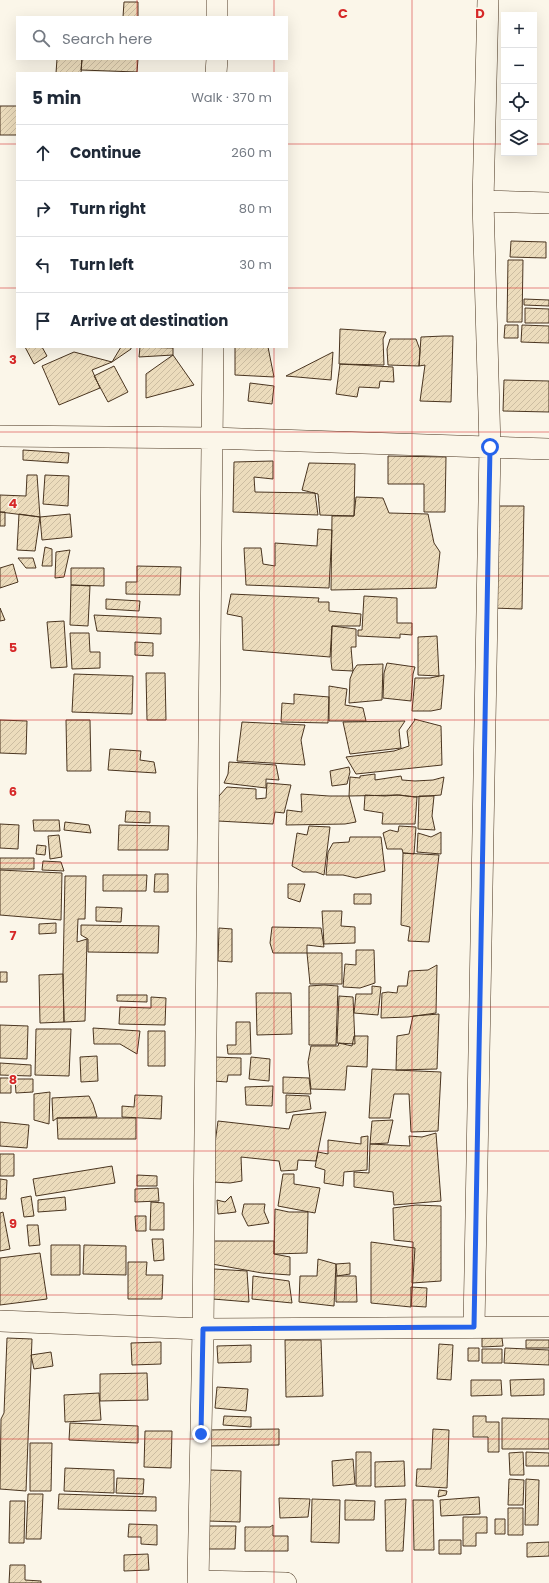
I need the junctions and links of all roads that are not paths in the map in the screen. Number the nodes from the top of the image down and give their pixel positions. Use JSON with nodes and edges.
{"nodes":[{"id":1,"x":217,"y":0,"type":"edge"},
{"id":2,"x":488,"y":0,"type":"edge"},
{"id":3,"x":217,"y":16,"type":"edge"},
{"id":4,"x":217,"y":60,"type":"edge"},
{"id":5,"x":216,"y":72,"type":"edge"},
{"id":6,"x":483,"y":201,"type":"junction"},
{"id":7,"x":549,"y":203,"type":"edge"},
{"id":8,"x":213,"y":348,"type":"edge"},
{"id":9,"x":0,"y":436,"type":"edge"},
{"id":10,"x":212,"y":438,"type":"junction"},
{"id":11,"x":490,"y":447,"type":"junction"},
{"id":12,"x":549,"y":449,"type":"edge"},
{"id":13,"x":0,"y":1321,"type":"edge"},
{"id":14,"x":474,"y":1327,"type":"junction"},
{"id":15,"x":549,"y":1327,"type":"edge"},
{"id":16,"x":203,"y":1329,"type":"junction"},
{"id":17,"x":198,"y":1582,"type":"edge"},
{"id":18,"x":286,"y":1583,"type":"edge"}],
"edges":[{"from":1,"to":3,"type":"street"},
{"from":2,"to":6,"type":"street"},
{"from":4,"to":5,"type":"street"},
{"from":6,"to":7,"type":"street"},
{"from":6,"to":11,"type":"street"},
{"from":8,"to":10,"type":"street"},
{"from":9,"to":10,"type":"street"},
{"from":10,"to":11,"type":"street"},
{"from":10,"to":16,"type":"street"},
{"from":11,"to":12,"type":"street"},
{"from":11,"to":14,"type":"street"},
{"from":13,"to":16,"type":"street"},
{"from":14,"to":15,"type":"street"},
{"from":14,"to":16,"type":"street"},
{"from":16,"to":17,"type":"street"},
{"from":17,"to":18,"type":"street"}]}
